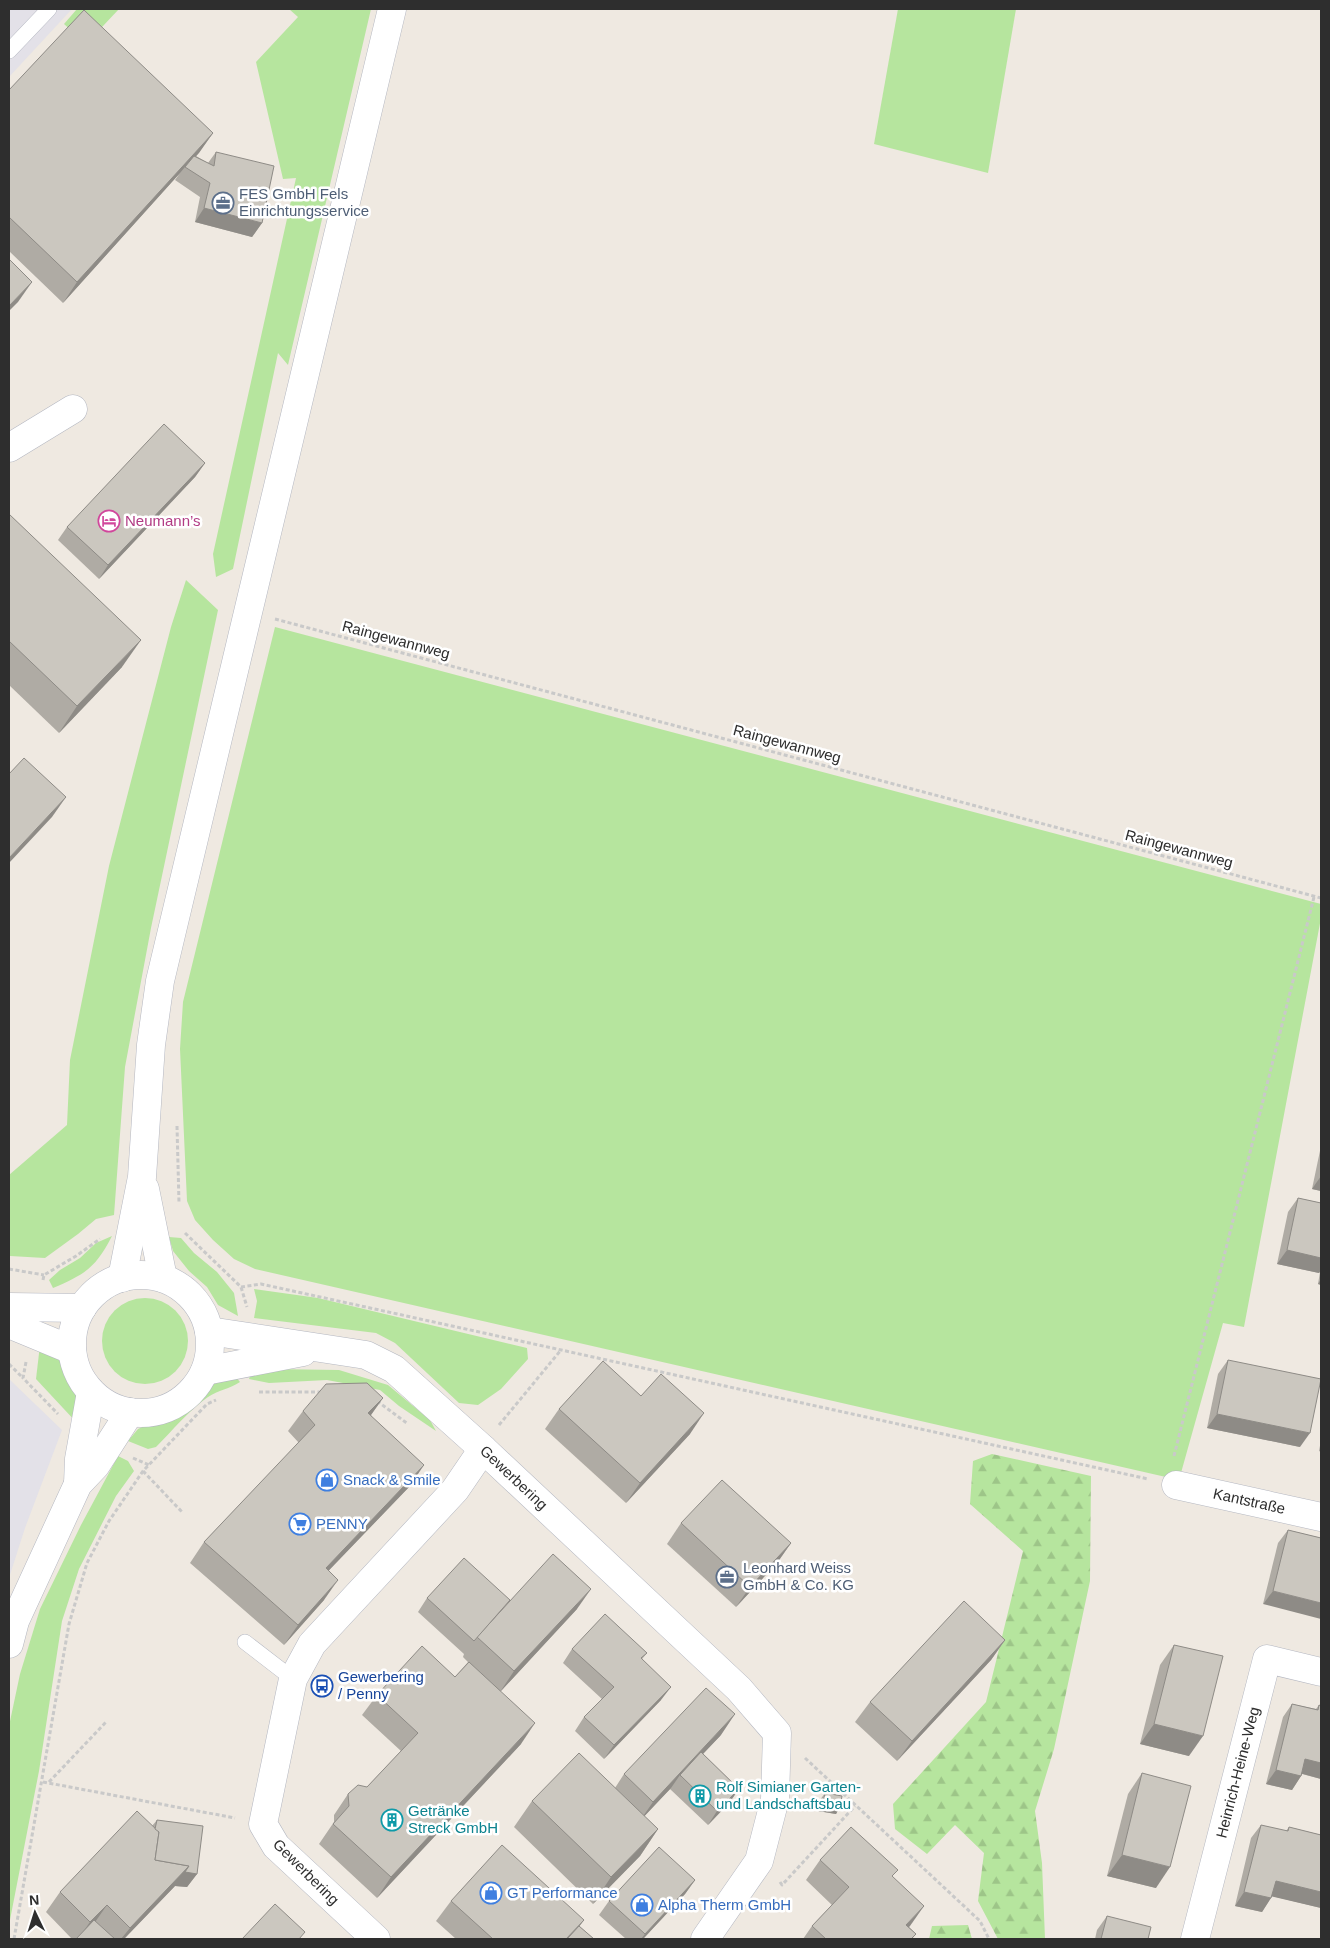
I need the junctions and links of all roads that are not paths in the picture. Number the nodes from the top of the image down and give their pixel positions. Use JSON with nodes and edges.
{"nodes":[{"id":1,"x":49,"y":9,"type":"edge"},
{"id":2,"x":392,"y":9,"type":"edge"},
{"id":3,"x":9,"y":51,"type":"edge"},
{"id":4,"x":73,"y":409,"type":"dead end"},
{"id":5,"x":9,"y":448,"type":"edge"},
{"id":6,"x":142,"y":1177,"type":"junction"},
{"id":7,"x":122,"y":1278,"type":"junction"},
{"id":8,"x":163,"y":1278,"type":"junction"},
{"id":9,"x":9,"y":1307,"type":"edge"},
{"id":10,"x":82,"y":1308,"type":"junction"},
{"id":11,"x":9,"y":1324,"type":"edge"},
{"id":12,"x":209,"y":1331,"type":"junction"},
{"id":13,"x":319,"y":1348,"type":"junction"},
{"id":14,"x":72,"y":1350,"type":"junction"},
{"id":15,"x":205,"y":1371,"type":"junction"},
{"id":16,"x":91,"y":1392,"type":"junction"},
{"id":17,"x":130,"y":1412,"type":"junction"},
{"id":18,"x":483,"y":1449,"type":"junction"},
{"id":19,"x":78,"y":1484,"type":"junction"},
{"id":20,"x":1172,"y":1484,"type":"road end"},
{"id":21,"x":1321,"y":1517,"type":"edge"},
{"id":22,"x":245,"y":1642,"type":"dead end"},
{"id":23,"x":9,"y":1644,"type":"edge"},
{"id":24,"x":1321,"y":1672,"type":"edge"},
{"id":25,"x":293,"y":1679,"type":"junction"},
{"id":26,"x":376,"y":1939,"type":"edge"},
{"id":27,"x":705,"y":1939,"type":"edge"},
{"id":28,"x":1195,"y":1939,"type":"edge"}],
"edges":[{"from":1,"to":3,"type":"lane"},
{"from":2,"to":6,"type":"street"},
{"from":4,"to":5,"type":"street"},
{"from":6,"to":7,"type":"street"},
{"from":6,"to":8,"type":"street"},
{"from":7,"to":8,"type":"street"},
{"from":7,"to":10,"type":"street"},
{"from":8,"to":12,"type":"street"},
{"from":9,"to":10,"type":"street"},
{"from":10,"to":14,"type":"street"},
{"from":11,"to":14,"type":"street"},
{"from":12,"to":13,"type":"street"},
{"from":12,"to":15,"type":"street"},
{"from":13,"to":15,"type":"street"},
{"from":13,"to":18,"type":"street"},
{"from":14,"to":16,"type":"street"},
{"from":15,"to":17,"type":"street"},
{"from":16,"to":17,"type":"street"},
{"from":16,"to":19,"type":"street"},
{"from":17,"to":19,"type":"street"},
{"from":18,"to":25,"type":"street","name":"Gewerbering"},
{"from":18,"to":27,"type":"street","name":"Gewerbering"},
{"from":19,"to":23,"type":"street"},
{"from":20,"to":21,"type":"street","name":"Kantstraße"},
{"from":22,"to":25,"type":"lane"},
{"from":24,"to":28,"type":"street","name":"Heinrich-Heine-Weg"},
{"from":25,"to":26,"type":"street","name":"Gewerbering"}]}
